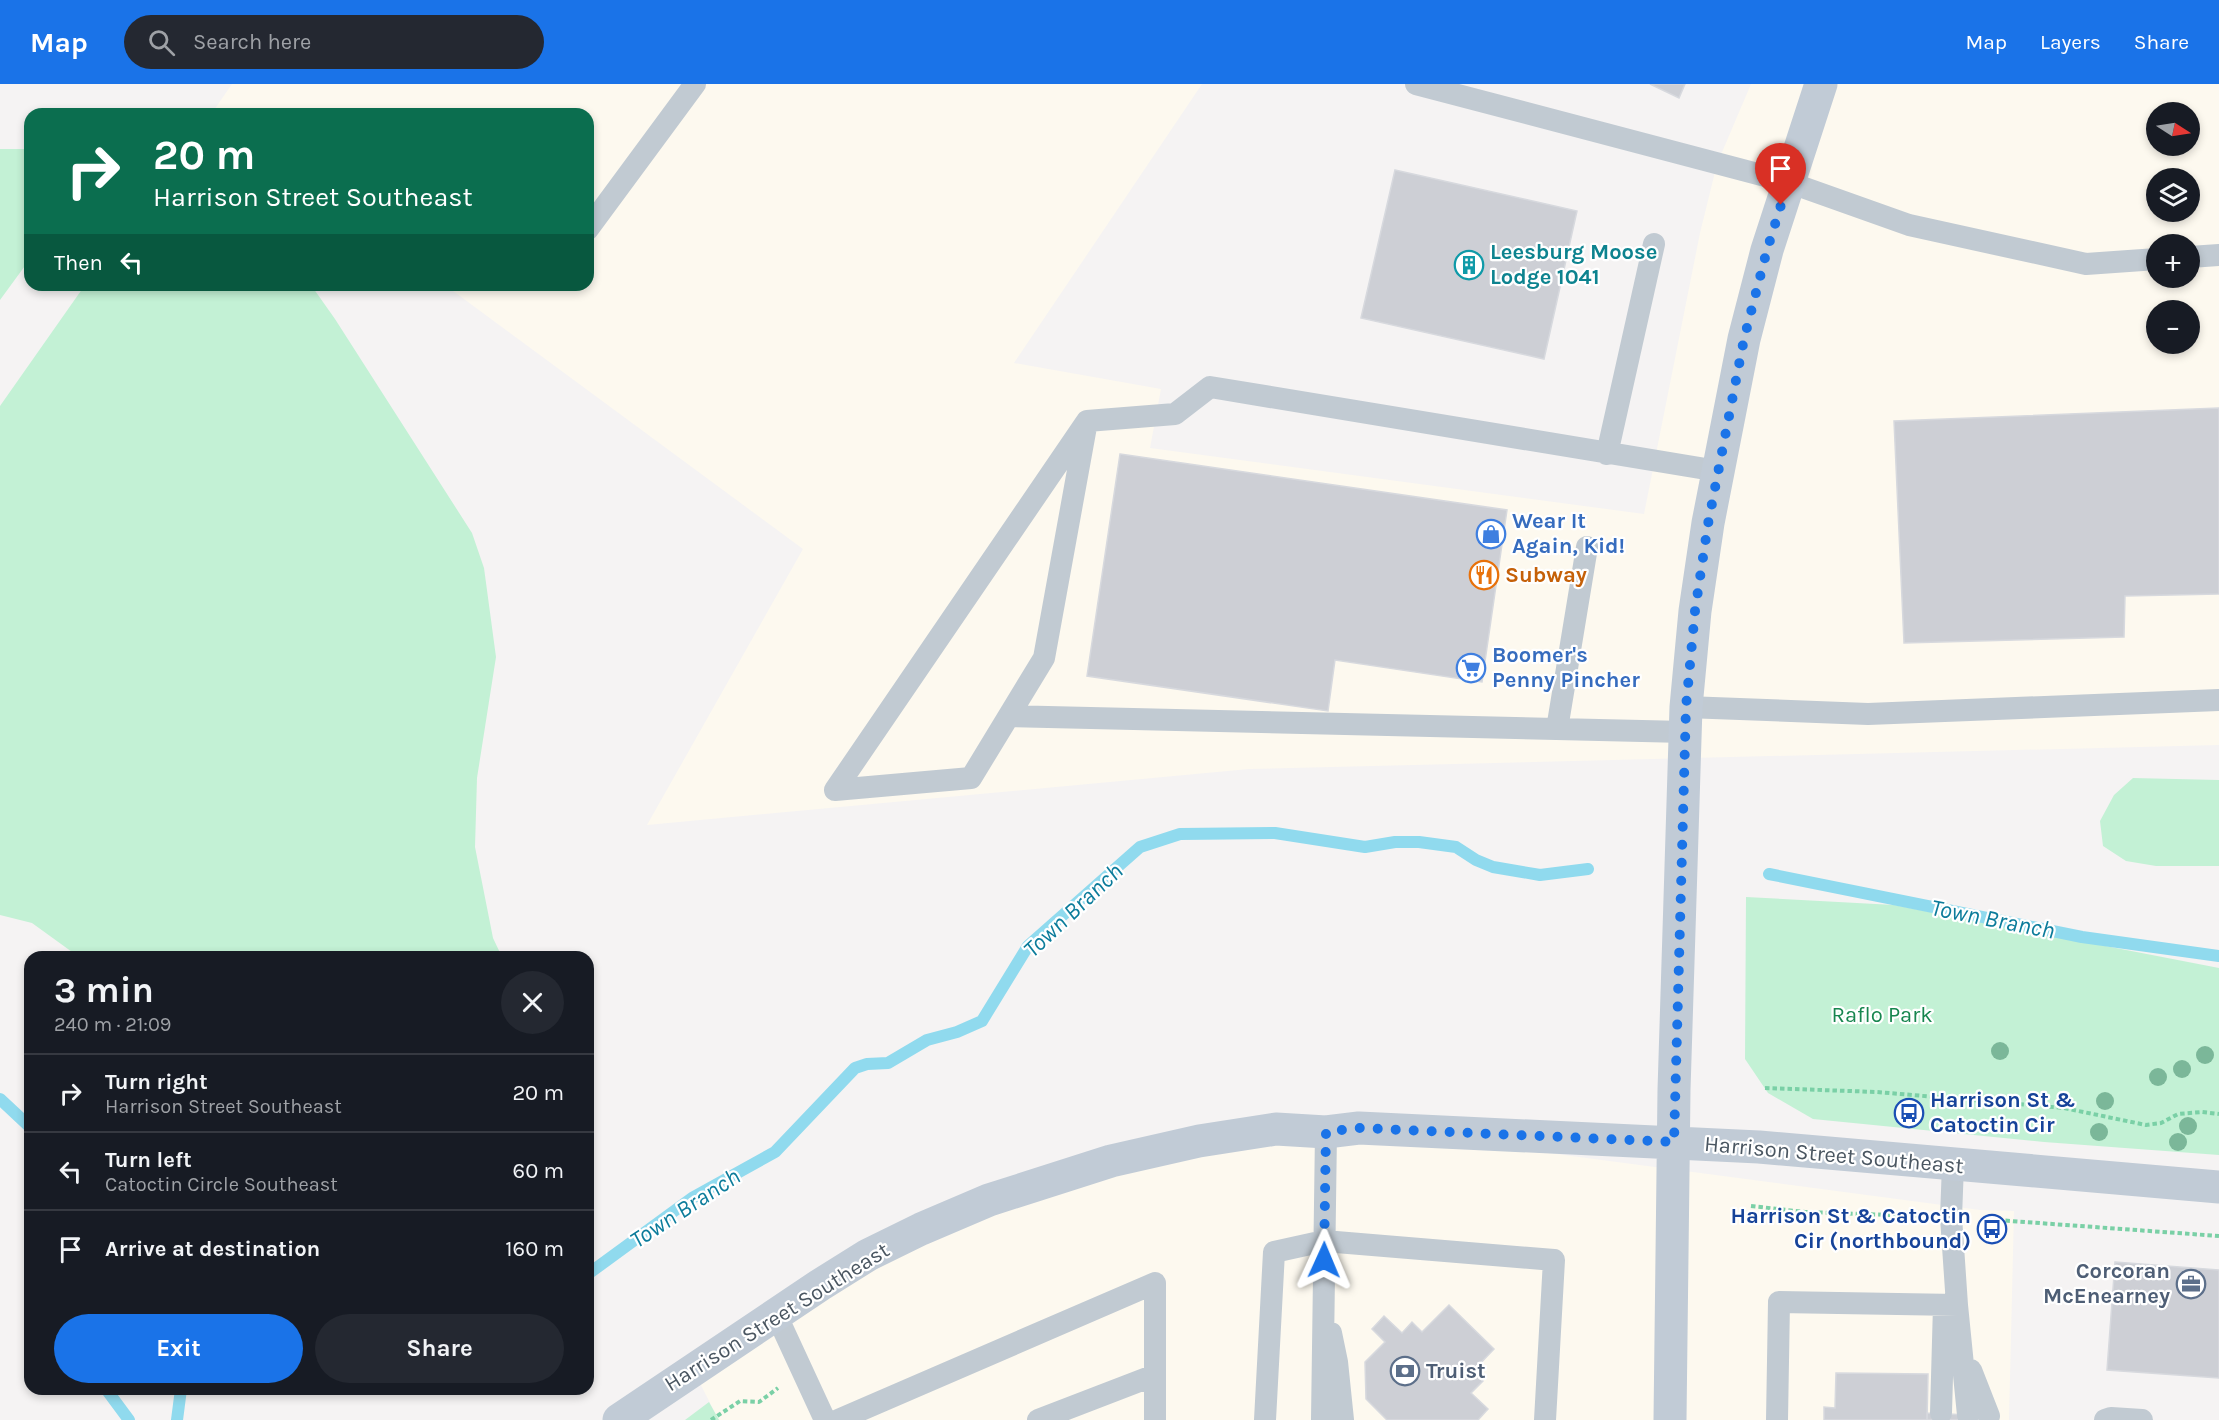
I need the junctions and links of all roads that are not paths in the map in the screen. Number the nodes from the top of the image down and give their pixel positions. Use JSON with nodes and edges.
{"nodes":[{"id":1,"x":695,"y":84,"type":"edge"},
{"id":2,"x":1416,"y":84,"type":"edge"},
{"id":3,"x":1821,"y":84,"type":"edge"},
{"id":4,"x":1788,"y":182,"type":"junction"},
{"id":5,"x":594,"y":222,"type":"edge"},
{"id":6,"x":1654,"y":244,"type":"dead end"},
{"id":7,"x":2219,"y":255,"type":"edge"},
{"id":8,"x":2200,"y":256,"type":"edge"},
{"id":9,"x":2146,"y":260,"type":"edge"},
{"id":10,"x":1087,"y":421,"type":"junction"},
{"id":11,"x":1606,"y":454,"type":"junction"},
{"id":12,"x":1718,"y":471,"type":"junction"},
{"id":13,"x":1587,"y":547,"type":"dead end"},
{"id":14,"x":2219,"y":700,"type":"edge"},
{"id":15,"x":1009,"y":716,"type":"junction"},
{"id":16,"x":1686,"y":720,"type":"junction"},
{"id":17,"x":1557,"y":729,"type":"junction"},
{"id":18,"x":1326,"y":1132,"type":"junction"},
{"id":19,"x":1674,"y":1142,"type":"junction"},
{"id":20,"x":1953,"y":1165,"type":"junction"},
{"id":21,"x":2219,"y":1187,"type":"edge"},
{"id":22,"x":1324,"y":1241,"type":"junction"},
{"id":23,"x":1323,"y":1299,"type":"junction"},
{"id":24,"x":1950,"y":1305,"type":"junction"},
{"id":25,"x":776,"y":1314,"type":"junction"},
{"id":26,"x":1155,"y":1375,"type":"junction"},
{"id":27,"x":619,"y":1420,"type":"edge"},
{"id":28,"x":825,"y":1420,"type":"edge"},
{"id":29,"x":838,"y":1420,"type":"edge"},
{"id":30,"x":1038,"y":1420,"type":"edge"},
{"id":31,"x":1155,"y":1420,"type":"edge"},
{"id":32,"x":1265,"y":1420,"type":"edge"},
{"id":33,"x":1322,"y":1420,"type":"edge"},
{"id":34,"x":1343,"y":1420,"type":"edge"},
{"id":35,"x":1545,"y":1420,"type":"edge"},
{"id":36,"x":1670,"y":1420,"type":"edge"},
{"id":37,"x":1777,"y":1420,"type":"edge"},
{"id":38,"x":2105,"y":1420,"type":"edge"},
{"id":39,"x":2142,"y":1420,"type":"edge"}],
"edges":[{"from":1,"to":5,"type":"lane"},
{"from":2,"to":4,"type":"lane"},
{"from":3,"to":4,"type":"street"},
{"from":4,"to":9,"type":"lane"},
{"from":4,"to":12,"type":"street"},
{"from":6,"to":11,"type":"lane"},
{"from":7,"to":8,"type":"lane"},
{"from":10,"to":11,"type":"lane"},
{"from":10,"to":15,"type":"lane"},
{"from":10,"to":15,"type":"lane"},
{"from":11,"to":12,"type":"lane"},
{"from":12,"to":16,"type":"street"},
{"from":13,"to":17,"type":"lane"},
{"from":14,"to":16,"type":"lane"},
{"from":15,"to":17,"type":"lane"},
{"from":16,"to":17,"type":"lane"},
{"from":16,"to":19,"type":"street"},
{"from":18,"to":19,"type":"street","name":"Harrison Street Southeast"},
{"from":18,"to":22,"type":"lane"},
{"from":18,"to":25,"type":"street","name":"Harrison Street Southeast"},
{"from":19,"to":20,"type":"street","name":"Harrison Street Southeast"},
{"from":19,"to":36,"type":"street"},
{"from":20,"to":21,"type":"street","name":"Harrison Street Southeast"},
{"from":20,"to":24,"type":"lane"},
{"from":22,"to":23,"type":"lane"},
{"from":22,"to":32,"type":"lane"},
{"from":22,"to":35,"type":"lane"},
{"from":23,"to":33,"type":"lane"},
{"from":23,"to":34,"type":"lane"},
{"from":24,"to":24,"type":"lane"},
{"from":24,"to":37,"type":"lane"},
{"from":25,"to":27,"type":"street","name":"Harrison Street Southeast"},
{"from":25,"to":28,"type":"lane"},
{"from":26,"to":29,"type":"lane"},
{"from":26,"to":30,"type":"lane"},
{"from":26,"to":31,"type":"lane"},
{"from":38,"to":39,"type":"lane"}]}
